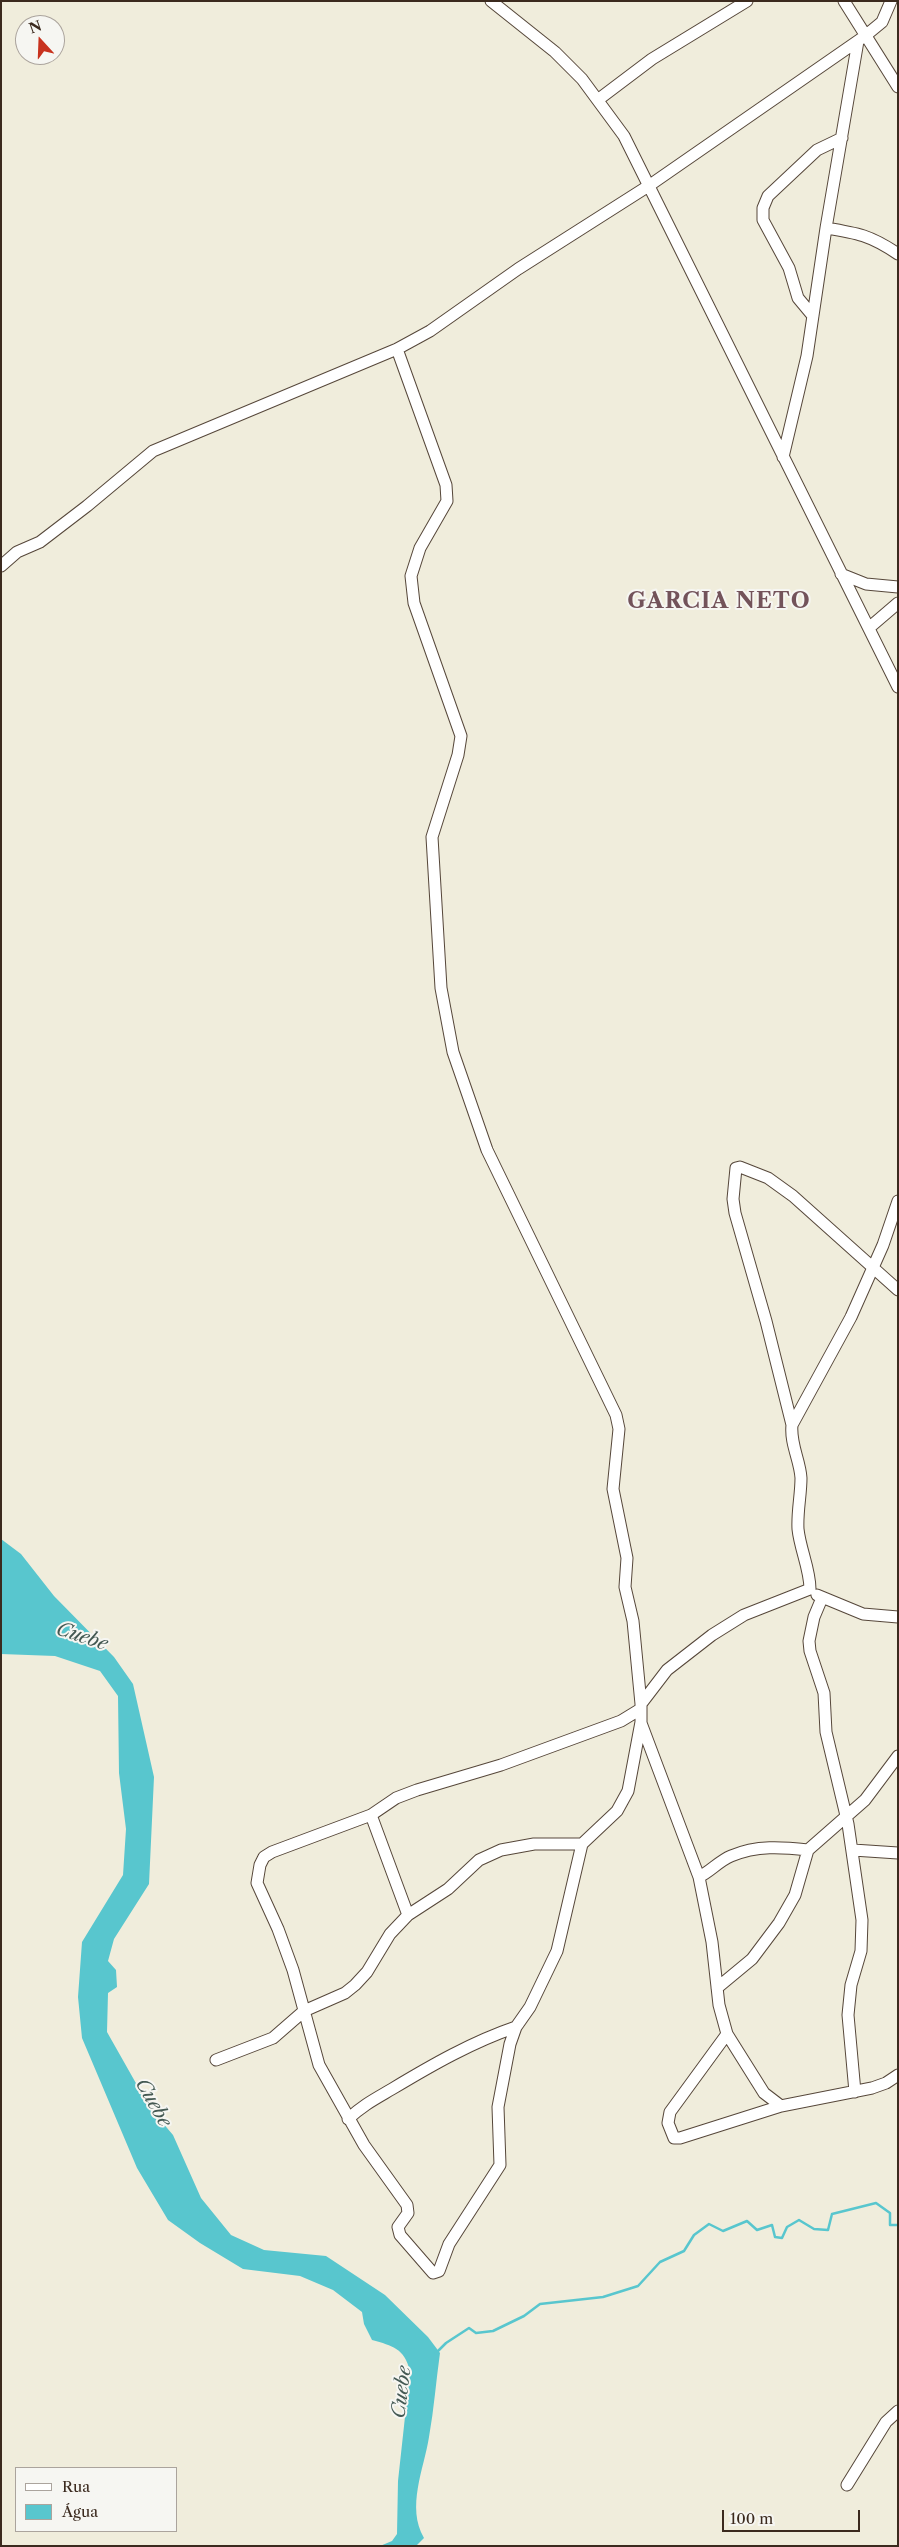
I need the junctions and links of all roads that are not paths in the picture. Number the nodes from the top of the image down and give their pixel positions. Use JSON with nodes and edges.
{"nodes":[{"id":1,"x":491,"y":1,"type":"edge"},
{"id":2,"x":746,"y":1,"type":"edge"},
{"id":3,"x":844,"y":1,"type":"edge"},
{"id":4,"x":891,"y":1,"type":"edge"},
{"id":5,"x":898,"y":12,"type":"edge"},
{"id":6,"x":882,"y":22,"type":"junction"},
{"id":7,"x":862,"y":39,"type":"junction"},
{"id":8,"x":898,"y":87,"type":"edge"},
{"id":9,"x":599,"y":99,"type":"junction"},
{"id":10,"x":842,"y":138,"type":"junction"},
{"id":11,"x":650,"y":185,"type":"junction"},
{"id":12,"x":826,"y":228,"type":"junction"},
{"id":13,"x":898,"y":254,"type":"edge"},
{"id":14,"x":813,"y":316,"type":"junction"},
{"id":15,"x":397,"y":350,"type":"junction"},
{"id":16,"x":782,"y":457,"type":"junction"},
{"id":17,"x":1,"y":566,"type":"edge"},
{"id":18,"x":840,"y":574,"type":"junction"},
{"id":19,"x":898,"y":586,"type":"edge"},
{"id":20,"x":898,"y":603,"type":"edge"},
{"id":21,"x":870,"y":628,"type":"junction"},
{"id":22,"x":898,"y":686,"type":"edge"},
{"id":23,"x":898,"y":1201,"type":"edge"},
{"id":24,"x":872,"y":1269,"type":"junction"},
{"id":25,"x":898,"y":1290,"type":"edge"},
{"id":26,"x":792,"y":1425,"type":"junction"},
{"id":27,"x":810,"y":1589,"type":"junction"},
{"id":28,"x":822,"y":1598,"type":"junction"},
{"id":29,"x":898,"y":1618,"type":"edge"},
{"id":30,"x":640,"y":1707,"type":"junction"},
{"id":31,"x":641,"y":1722,"type":"junction"},
{"id":32,"x":898,"y":1756,"type":"edge"},
{"id":33,"x":371,"y":1816,"type":"junction"},
{"id":34,"x":846,"y":1816,"type":"junction"},
{"id":35,"x":582,"y":1844,"type":"junction"},
{"id":36,"x":808,"y":1850,"type":"junction"},
{"id":37,"x":853,"y":1850,"type":"junction"},
{"id":38,"x":898,"y":1853,"type":"edge"},
{"id":39,"x":699,"y":1877,"type":"junction"},
{"id":40,"x":408,"y":1915,"type":"junction"},
{"id":41,"x":717,"y":1988,"type":"junction"},
{"id":42,"x":304,"y":2011,"type":"junction"},
{"id":43,"x":516,"y":2027,"type":"junction"},
{"id":44,"x":727,"y":2034,"type":"junction"},
{"id":45,"x":216,"y":2060,"type":"dead end"},
{"id":46,"x":898,"y":2075,"type":"edge"},
{"id":47,"x":855,"y":2092,"type":"junction"},
{"id":48,"x":764,"y":2093,"type":"junction"},
{"id":49,"x":780,"y":2106,"type":"junction"},
{"id":50,"x":759,"y":2113,"type":"junction"},
{"id":51,"x":348,"y":2119,"type":"junction"},
{"id":52,"x":898,"y":2412,"type":"edge"},
{"id":53,"x":847,"y":2484,"type":"dead end"}],
"edges":[{"from":1,"to":9,"type":"street"},
{"from":2,"to":9,"type":"street"},
{"from":3,"to":7,"type":"street"},
{"from":4,"to":6,"type":"street"},
{"from":5,"to":6,"type":"street"},
{"from":6,"to":7,"type":"street"},
{"from":7,"to":8,"type":"street"},
{"from":7,"to":10,"type":"street"},
{"from":7,"to":11,"type":"street"},
{"from":9,"to":11,"type":"street"},
{"from":10,"to":12,"type":"street"},
{"from":10,"to":14,"type":"street"},
{"from":11,"to":15,"type":"street"},
{"from":11,"to":16,"type":"street"},
{"from":12,"to":13,"type":"street"},
{"from":12,"to":14,"type":"street"},
{"from":14,"to":16,"type":"street"},
{"from":15,"to":17,"type":"street"},
{"from":15,"to":30,"type":"street"},
{"from":16,"to":18,"type":"street"},
{"from":18,"to":19,"type":"street"},
{"from":18,"to":21,"type":"street"},
{"from":20,"to":21,"type":"street"},
{"from":21,"to":22,"type":"street"},
{"from":23,"to":24,"type":"street"},
{"from":24,"to":25,"type":"street"},
{"from":24,"to":26,"type":"street"},
{"from":24,"to":26,"type":"street"},
{"from":26,"to":27,"type":"street"},
{"from":27,"to":28,"type":"street"},
{"from":27,"to":30,"type":"street"},
{"from":28,"to":29,"type":"street"},
{"from":28,"to":34,"type":"street"},
{"from":30,"to":31,"type":"street"},
{"from":30,"to":33,"type":"street"},
{"from":31,"to":35,"type":"street"},
{"from":31,"to":39,"type":"street"},
{"from":32,"to":34,"type":"street"},
{"from":33,"to":40,"type":"street"},
{"from":33,"to":42,"type":"street"},
{"from":34,"to":36,"type":"street"},
{"from":34,"to":37,"type":"street"},
{"from":35,"to":40,"type":"street"},
{"from":35,"to":43,"type":"street"},
{"from":36,"to":39,"type":"street"},
{"from":36,"to":41,"type":"street"},
{"from":37,"to":38,"type":"street"},
{"from":37,"to":47,"type":"street"},
{"from":39,"to":41,"type":"street"},
{"from":40,"to":42,"type":"street"},
{"from":41,"to":44,"type":"street"},
{"from":42,"to":45,"type":"street"},
{"from":42,"to":51,"type":"street"},
{"from":43,"to":51,"type":"street"},
{"from":43,"to":51,"type":"street"},
{"from":44,"to":48,"type":"street"},
{"from":44,"to":50,"type":"street"},
{"from":46,"to":47,"type":"street"},
{"from":47,"to":49,"type":"street"},
{"from":48,"to":49,"type":"street"},
{"from":48,"to":50,"type":"street"},
{"from":49,"to":50,"type":"street"},
{"from":52,"to":53,"type":"street"}]}
